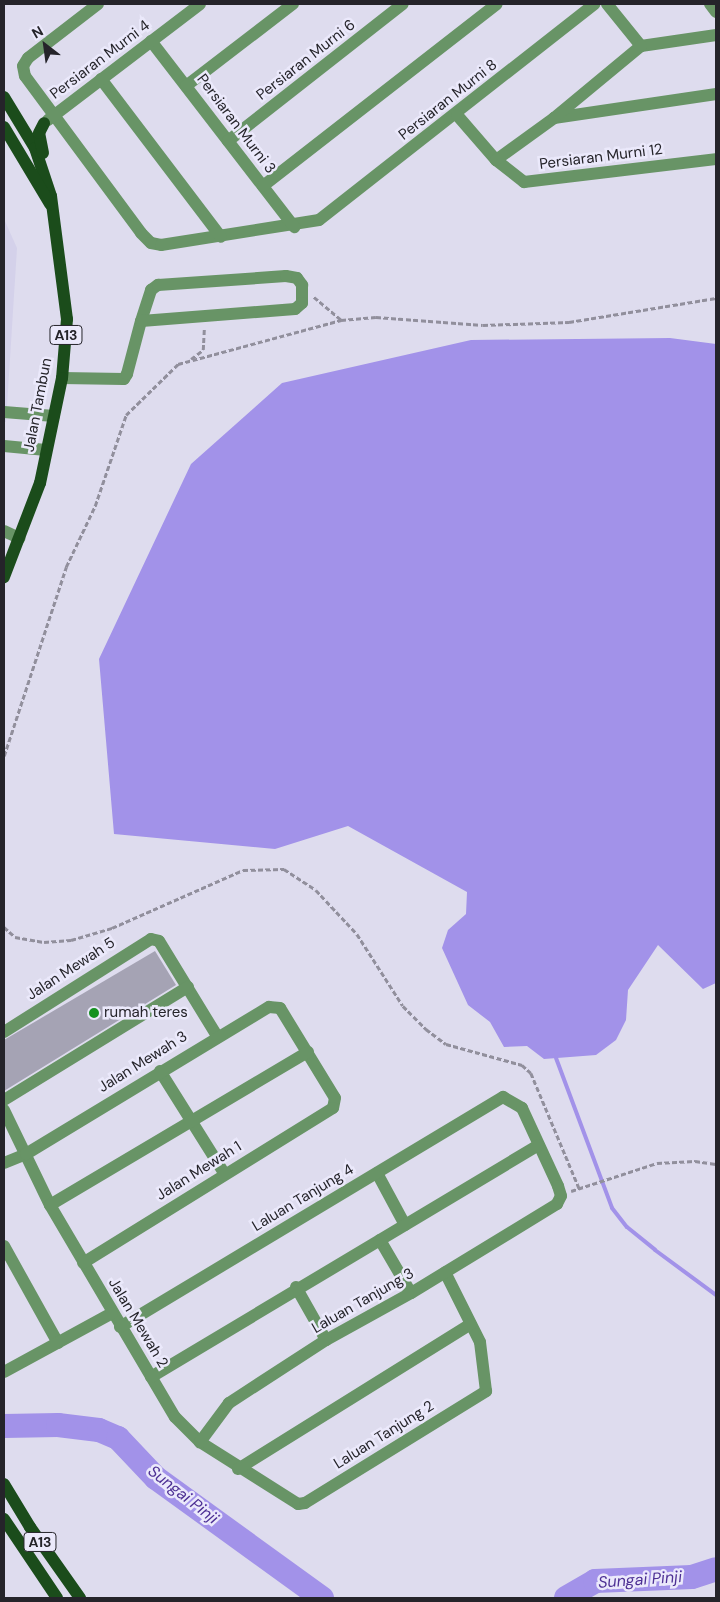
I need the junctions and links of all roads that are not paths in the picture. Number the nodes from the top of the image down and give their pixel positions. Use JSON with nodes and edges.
{"nodes":[{"id":1,"x":98,"y":4,"type":"edge"},
{"id":2,"x":200,"y":4,"type":"edge"},
{"id":3,"x":294,"y":4,"type":"edge"},
{"id":4,"x":403,"y":4,"type":"edge"},
{"id":5,"x":497,"y":4,"type":"edge"},
{"id":6,"x":594,"y":4,"type":"edge"},
{"id":7,"x":607,"y":4,"type":"edge"},
{"id":8,"x":710,"y":4,"type":"edge"},
{"id":9,"x":716,"y":12,"type":"edge"},
{"id":10,"x":716,"y":35,"type":"edge"},
{"id":11,"x":152,"y":41,"type":"junction"},
{"id":12,"x":641,"y":46,"type":"junction"},
{"id":13,"x":101,"y":80,"type":"junction"},
{"id":14,"x":186,"y":86,"type":"junction"},
{"id":15,"x":716,"y":94,"type":"edge"},
{"id":16,"x":4,"y":96,"type":"edge"},
{"id":17,"x":457,"y":115,"type":"junction"},
{"id":18,"x":554,"y":118,"type":"junction"},
{"id":19,"x":50,"y":119,"type":"junction"},
{"id":20,"x":4,"y":127,"type":"edge"},
{"id":21,"x":228,"y":141,"type":"junction"},
{"id":22,"x":716,"y":159,"type":"edge"},
{"id":23,"x":496,"y":160,"type":"junction"},
{"id":24,"x":263,"y":186,"type":"junction"},
{"id":25,"x":49,"y":189,"type":"junction"},
{"id":26,"x":50,"y":204,"type":"junction"},
{"id":27,"x":294,"y":227,"type":"junction"},
{"id":28,"x":221,"y":237,"type":"junction"},
{"id":29,"x":141,"y":321,"type":"junction"},
{"id":30,"x":62,"y":378,"type":"junction"},
{"id":31,"x":4,"y":412,"type":"edge"},
{"id":32,"x":54,"y":416,"type":"junction"},
{"id":33,"x":4,"y":446,"type":"edge"},
{"id":34,"x":46,"y":450,"type":"junction"},
{"id":35,"x":4,"y":531,"type":"edge"},
{"id":36,"x":19,"y":538,"type":"junction"},
{"id":37,"x":4,"y":575,"type":"edge"},
{"id":38,"x":188,"y":988,"type":"junction"},
{"id":39,"x":4,"y":1032,"type":"edge"},
{"id":40,"x":217,"y":1036,"type":"junction"},
{"id":41,"x":308,"y":1052,"type":"junction"},
{"id":42,"x":160,"y":1071,"type":"junction"},
{"id":43,"x":4,"y":1100,"type":"edge"},
{"id":44,"x":4,"y":1110,"type":"edge"},
{"id":45,"x":192,"y":1123,"type":"junction"},
{"id":46,"x":538,"y":1145,"type":"junction"},
{"id":47,"x":26,"y":1154,"type":"junction"},
{"id":48,"x":4,"y":1163,"type":"edge"},
{"id":49,"x":224,"y":1173,"type":"junction"},
{"id":50,"x":377,"y":1173,"type":"junction"},
{"id":51,"x":50,"y":1205,"type":"junction"},
{"id":52,"x":405,"y":1226,"type":"junction"},
{"id":53,"x":380,"y":1240,"type":"junction"},
{"id":54,"x":4,"y":1246,"type":"edge"},
{"id":55,"x":83,"y":1263,"type":"junction"},
{"id":56,"x":445,"y":1272,"type":"junction"},
{"id":57,"x":296,"y":1288,"type":"junction"},
{"id":58,"x":411,"y":1293,"type":"junction"},
{"id":59,"x":112,"y":1313,"type":"junction"},
{"id":60,"x":471,"y":1324,"type":"junction"},
{"id":61,"x":120,"y":1327,"type":"junction"},
{"id":62,"x":326,"y":1340,"type":"junction"},
{"id":63,"x":58,"y":1342,"type":"junction"},
{"id":64,"x":4,"y":1372,"type":"edge"},
{"id":65,"x":151,"y":1376,"type":"junction"},
{"id":66,"x":200,"y":1442,"type":"junction"},
{"id":67,"x":238,"y":1469,"type":"junction"},
{"id":68,"x":4,"y":1484,"type":"edge"},
{"id":69,"x":298,"y":1504,"type":"joint"},
{"id":70,"x":4,"y":1519,"type":"edge"},
{"id":71,"x":57,"y":1598,"type":"edge"},
{"id":72,"x":80,"y":1598,"type":"edge"}],
"edges":[{"from":1,"to":19,"type":"street"},
{"from":2,"to":11,"type":"street","name":"Persiaran Murni 4"},
{"from":3,"to":14,"type":"street"},
{"from":4,"to":21,"type":"street","name":"Persiaran Murni 6"},
{"from":5,"to":24,"type":"street"},
{"from":6,"to":17,"type":"street","name":"Persiaran Murni 8"},
{"from":7,"to":12,"type":"street"},
{"from":8,"to":9,"type":"street"},
{"from":10,"to":12,"type":"street"},
{"from":11,"to":13,"type":"street","name":"Persiaran Murni 4"},
{"from":11,"to":14,"type":"street","name":"Persiaran Murni 3"},
{"from":12,"to":18,"type":"street"},
{"from":13,"to":19,"type":"street","name":"Persiaran Murni 4"},
{"from":13,"to":28,"type":"street"},
{"from":14,"to":21,"type":"street","name":"Persiaran Murni 3"},
{"from":15,"to":18,"type":"street"},
{"from":16,"to":19,"type":"main road"},
{"from":16,"to":25,"type":"main road","name":"Jalan Tambun","number":"A13"},
{"from":17,"to":23,"type":"street","name":"Persiaran Murni 12"},
{"from":17,"to":27,"type":"street","name":"Persiaran Murni 8"},
{"from":18,"to":23,"type":"street"},
{"from":19,"to":25,"type":"main road"},
{"from":19,"to":28,"type":"street"},
{"from":20,"to":26,"type":"main road","name":"Jalan Tambun","number":"A13"},
{"from":21,"to":24,"type":"street","name":"Persiaran Murni 3"},
{"from":22,"to":23,"type":"street","name":"Persiaran Murni 12"},
{"from":24,"to":27,"type":"street","name":"Persiaran Murni 3"},
{"from":25,"to":26,"type":"main road","name":"Jalan Tambun","number":"A13"},
{"from":26,"to":30,"type":"main road","name":"Jalan Tambun","number":"A13"},
{"from":27,"to":28,"type":"street"},
{"from":29,"to":29,"type":"street"},
{"from":29,"to":30,"type":"street"},
{"from":30,"to":32,"type":"main road","name":"Jalan Tambun","number":"A13"},
{"from":31,"to":32,"type":"street"},
{"from":32,"to":34,"type":"main road","name":"Jalan Tambun","number":"A13"},
{"from":33,"to":34,"type":"street"},
{"from":34,"to":36,"type":"main road","name":"Jalan Tambun","number":"A13"},
{"from":35,"to":36,"type":"street"},
{"from":36,"to":37,"type":"main road","name":"Jalan Tambun","number":"A13"},
{"from":38,"to":39,"type":"street","name":"Jalan Mewah 5"},
{"from":38,"to":40,"type":"street"},
{"from":38,"to":43,"type":"street"},
{"from":40,"to":41,"type":"street","name":"Jalan Mewah 3"},
{"from":40,"to":42,"type":"street","name":"Jalan Mewah 3"},
{"from":41,"to":45,"type":"street"},
{"from":41,"to":49,"type":"street","name":"Jalan Mewah 1"},
{"from":42,"to":45,"type":"street"},
{"from":42,"to":47,"type":"street","name":"Jalan Mewah 3"},
{"from":44,"to":47,"type":"street","name":"Jalan Mewah 2"},
{"from":45,"to":49,"type":"street"},
{"from":45,"to":51,"type":"street"},
{"from":46,"to":50,"type":"street","name":"Laluan Tanjung 4"},
{"from":46,"to":52,"type":"street"},
{"from":46,"to":56,"type":"street","name":"Laluan Tanjung 3"},
{"from":47,"to":48,"type":"street","name":"Jalan Mewah 3"},
{"from":47,"to":51,"type":"street","name":"Jalan Mewah 2"},
{"from":49,"to":55,"type":"street","name":"Jalan Mewah 1"},
{"from":50,"to":52,"type":"street"},
{"from":50,"to":61,"type":"street","name":"Laluan Tanjung 4"},
{"from":51,"to":55,"type":"street","name":"Jalan Mewah 2"},
{"from":52,"to":53,"type":"street"},
{"from":53,"to":57,"type":"street"},
{"from":53,"to":58,"type":"street"},
{"from":54,"to":63,"type":"street"},
{"from":55,"to":59,"type":"street","name":"Jalan Mewah 2"},
{"from":56,"to":58,"type":"street","name":"Laluan Tanjung 3"},
{"from":56,"to":60,"type":"street"},
{"from":57,"to":62,"type":"street"},
{"from":57,"to":65,"type":"street"},
{"from":58,"to":62,"type":"street","name":"Laluan Tanjung 3"},
{"from":59,"to":61,"type":"street","name":"Jalan Mewah 2"},
{"from":59,"to":63,"type":"street"},
{"from":60,"to":67,"type":"street"},
{"from":60,"to":69,"type":"street","name":"Laluan Tanjung 2"},
{"from":61,"to":65,"type":"street","name":"Jalan Mewah 2"},
{"from":62,"to":66,"type":"street","name":"Laluan Tanjung 3"},
{"from":63,"to":64,"type":"street"},
{"from":65,"to":66,"type":"street","name":"Jalan Mewah 2"},
{"from":66,"to":67,"type":"street","name":"Jalan Mewah 2"},
{"from":67,"to":69,"type":"street","name":"Jalan Mewah 2"},
{"from":68,"to":72,"type":"main road","number":"A13"},
{"from":70,"to":71,"type":"main road","number":"A13"}]}
